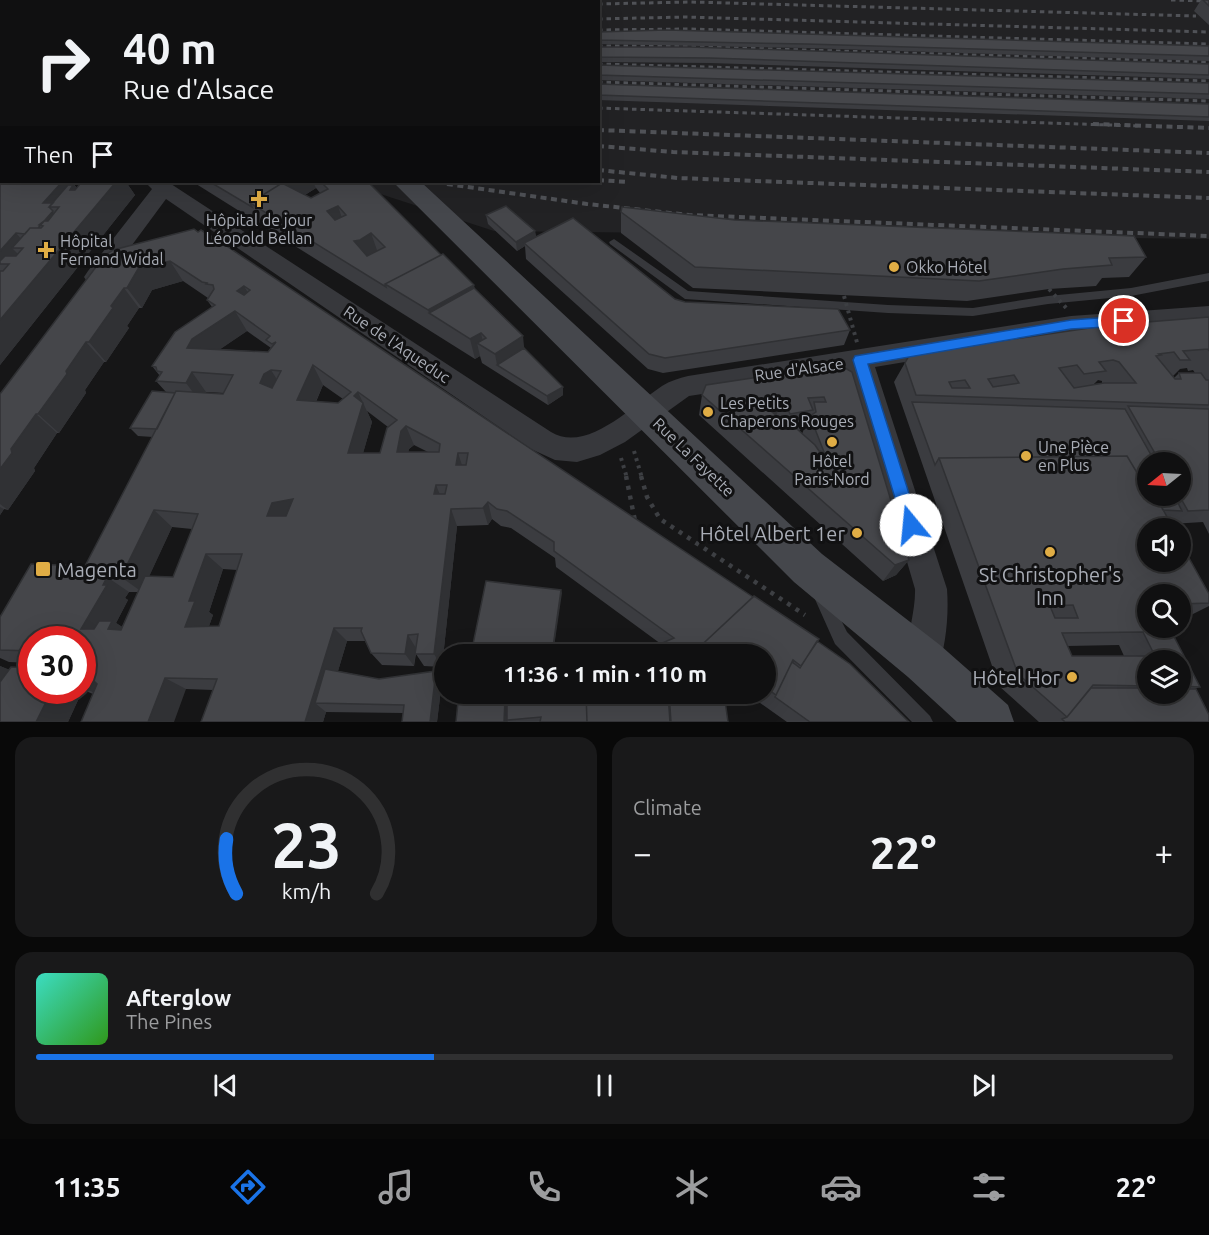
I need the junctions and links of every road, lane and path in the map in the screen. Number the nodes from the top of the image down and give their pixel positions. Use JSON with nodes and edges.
{"nodes":[{"id":1,"x":536,"y":0,"type":"edge"},
{"id":2,"x":549,"y":0,"type":"edge"},
{"id":3,"x":159,"y":185,"type":"edge"},
{"id":4,"x":417,"y":192,"type":"edge"},
{"id":5,"x":614,"y":242,"type":"dead end"},
{"id":6,"x":1209,"y":277,"type":"edge"},
{"id":7,"x":843,"y":288,"type":"edge"},
{"id":8,"x":1049,"y":289,"type":"edge"},
{"id":9,"x":79,"y":299,"type":"edge"},
{"id":10,"x":1068,"y":310,"type":"dead end"},
{"id":11,"x":1209,"y":315,"type":"edge"},
{"id":12,"x":859,"y":353,"type":"junction"},
{"id":13,"x":648,"y":413,"type":"junction"},
{"id":14,"x":619,"y":452,"type":"dead end"},
{"id":15,"x":629,"y":532,"type":"edge"},
{"id":16,"x":808,"y":568,"type":"junction"},
{"id":17,"x":924,"y":660,"type":"junction"},
{"id":18,"x":924,"y":722,"type":"edge"},
{"id":19,"x":991,"y":722,"type":"edge"}],
"edges":[{"from":1,"to":2,"type":"path"},
{"from":3,"to":9,"type":"street"},
{"from":3,"to":13,"type":"street","name":"Rue de l'Aqueduc"},
{"from":4,"to":13,"type":"main road","name":"Rue La Fayette"},
{"from":5,"to":6,"type":"lane"},
{"from":7,"to":12,"type":"path","bridge":true},
{"from":8,"to":10,"type":"path","bridge":true},
{"from":11,"to":12,"type":"street","name":"Rue d'Alsace"},
{"from":12,"to":13,"type":"street","name":"Rue d'Alsace"},
{"from":12,"to":17,"type":"street"},
{"from":13,"to":16,"type":"main road","name":"Rue La Fayette"},
{"from":14,"to":15,"type":"path"},
{"from":16,"to":17,"type":"main road","name":"Rue La Fayette"},
{"from":16,"to":18,"type":"lane"},
{"from":17,"to":19,"type":"main road","name":"Rue La Fayette"}]}
